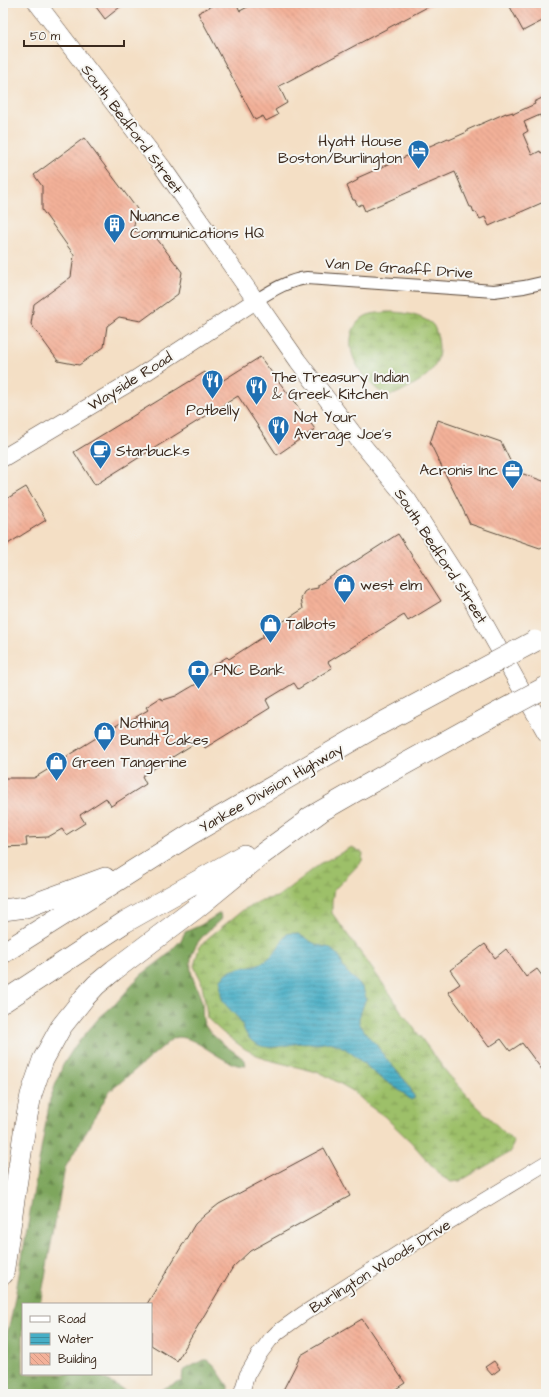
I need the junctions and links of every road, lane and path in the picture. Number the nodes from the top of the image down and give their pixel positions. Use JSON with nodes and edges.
{"nodes":[{"id":1,"x":37,"y":3,"type":"edge"},
{"id":2,"x":546,"y":282,"type":"edge"},
{"id":3,"x":255,"y":301,"type":"junction"},
{"id":4,"x":3,"y":458,"type":"edge"},
{"id":5,"x":540,"y":638,"type":"edge"},
{"id":6,"x":546,"y":687,"type":"edge"},
{"id":7,"x":546,"y":733,"type":"edge"},
{"id":8,"x":320,"y":812,"type":"junction"},
{"id":9,"x":147,"y":862,"type":"junction"},
{"id":10,"x":3,"y":910,"type":"edge"},
{"id":11,"x":3,"y":953,"type":"edge"},
{"id":12,"x":3,"y":1002,"type":"edge"},
{"id":13,"x":546,"y":1163,"type":"edge"},
{"id":14,"x":3,"y":1274,"type":"edge"},
{"id":15,"x":241,"y":1394,"type":"edge"}],
"edges":[{"from":1,"to":3,"type":"main road","name":"South Bedford Street"},
{"from":2,"to":3,"type":"street","name":"Van De Graaff Drive"},
{"from":3,"to":4,"type":"main road","name":"Wayside Road"},
{"from":3,"to":7,"type":"main road","name":"South Bedford Street"},
{"from":5,"to":9,"type":"highway","name":"Yankee Division Highway","bridge":true},
{"from":6,"to":8,"type":"highway","bridge":true},
{"from":8,"to":12,"type":"highway"},
{"from":8,"to":14,"type":"highway"},
{"from":9,"to":10,"type":"highway"},
{"from":9,"to":11,"type":"highway","name":"Yankee Division Highway"},
{"from":13,"to":15,"type":"street","name":"Burlington Woods Drive"}]}
